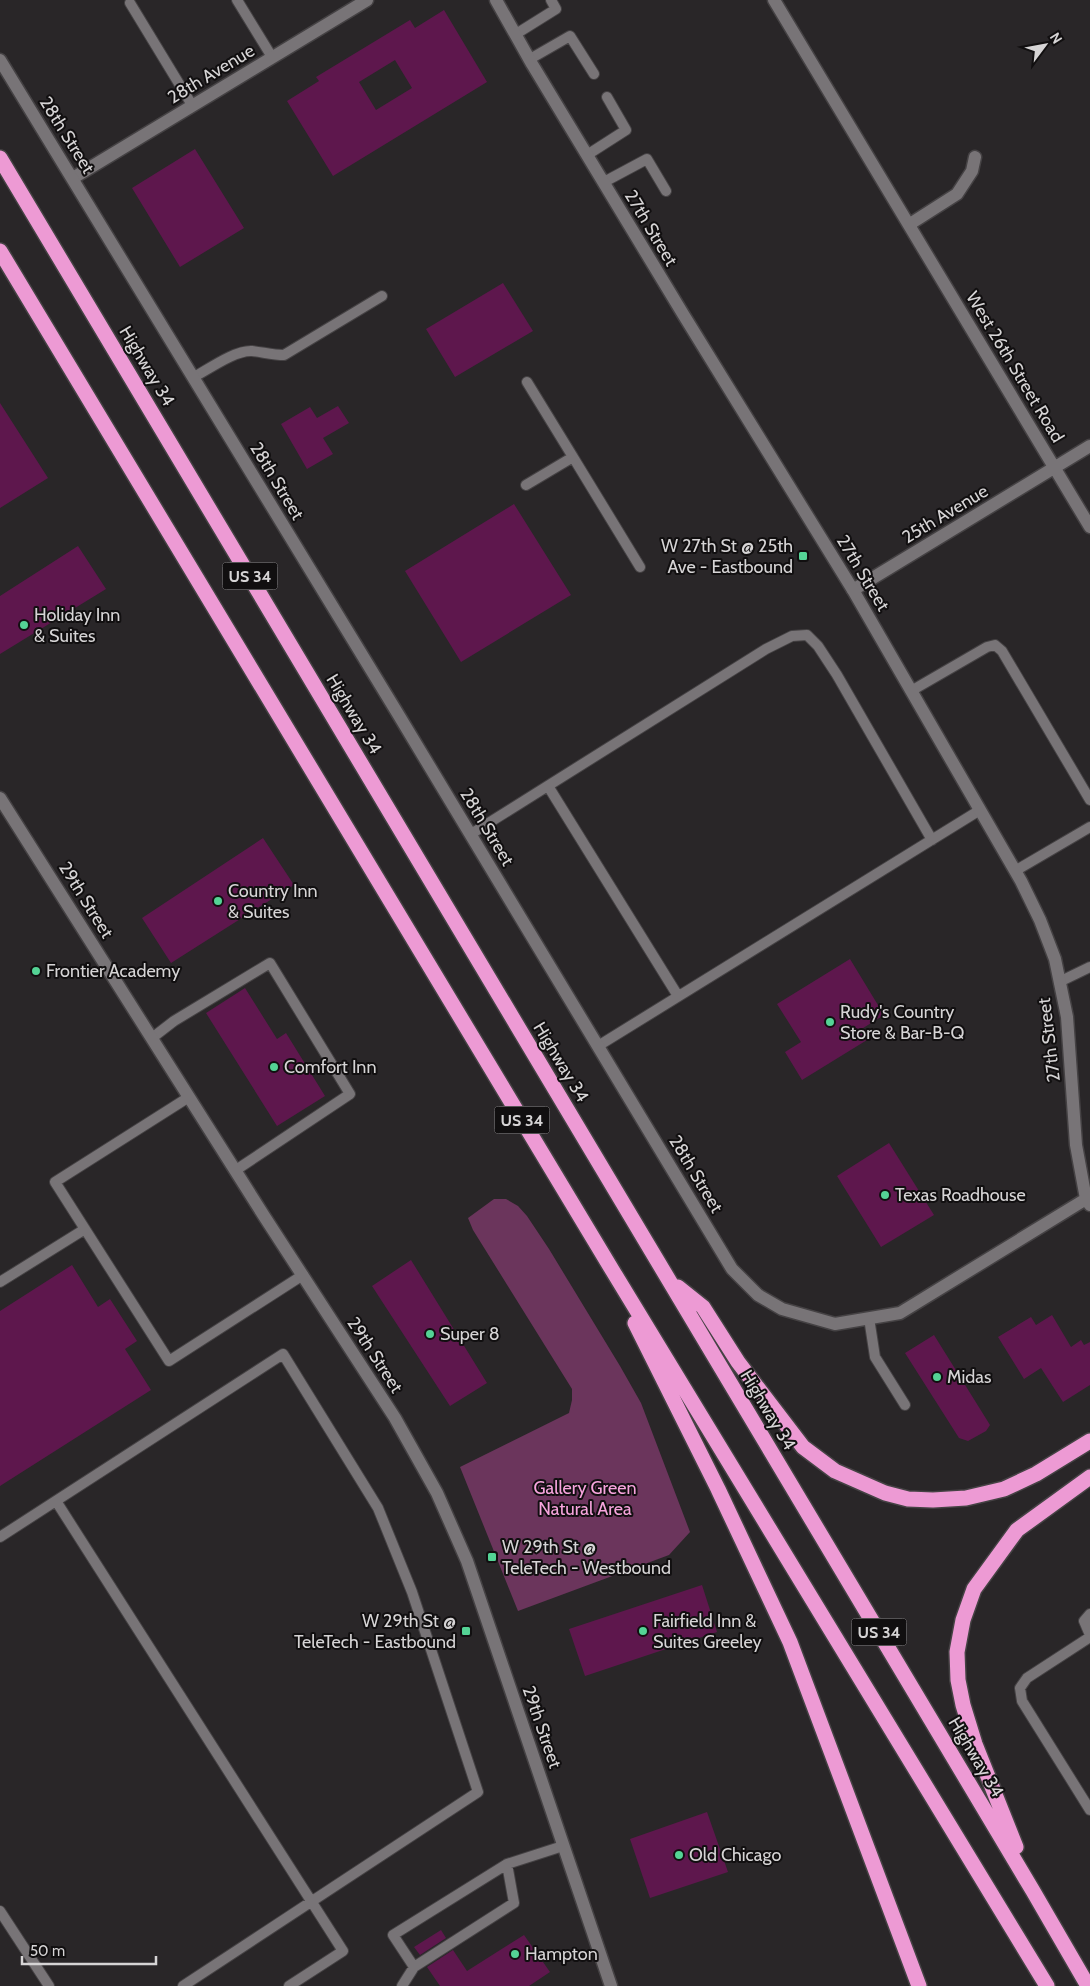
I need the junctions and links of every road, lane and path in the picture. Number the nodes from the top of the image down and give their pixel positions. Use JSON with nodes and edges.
{"nodes":[{"id":1,"x":237,"y":0,"type":"edge"},
{"id":2,"x":366,"y":0,"type":"edge"},
{"id":3,"x":496,"y":0,"type":"edge"},
{"id":4,"x":551,"y":0,"type":"edge"},
{"id":5,"x":775,"y":0,"type":"edge"},
{"id":6,"x":130,"y":3,"type":"dead end"},
{"id":7,"x":516,"y":34,"type":"junction"},
{"id":8,"x":272,"y":57,"type":"junction"},
{"id":9,"x":530,"y":59,"type":"junction"},
{"id":10,"x":0,"y":60,"type":"edge"},
{"id":11,"x":594,"y":74,"type":"dead end"},
{"id":12,"x":607,"y":97,"type":"dead end"},
{"id":13,"x":192,"y":106,"type":"junction"},
{"id":14,"x":587,"y":155,"type":"junction"},
{"id":15,"x":975,"y":157,"type":"dead end"},
{"id":16,"x":0,"y":158,"type":"edge"},
{"id":17,"x":73,"y":178,"type":"junction"},
{"id":18,"x":604,"y":182,"type":"junction"},
{"id":19,"x":666,"y":191,"type":"dead end"},
{"id":20,"x":910,"y":224,"type":"junction"},
{"id":21,"x":0,"y":251,"type":"edge"},
{"id":22,"x":382,"y":296,"type":"dead end"},
{"id":23,"x":194,"y":377,"type":"junction"},
{"id":24,"x":527,"y":382,"type":"dead end"},
{"id":25,"x":1090,"y":446,"type":"edge"},
{"id":26,"x":573,"y":457,"type":"junction"},
{"id":27,"x":1056,"y":468,"type":"junction"},
{"id":28,"x":526,"y":485,"type":"dead end"},
{"id":29,"x":1090,"y":527,"type":"edge"},
{"id":30,"x":640,"y":567,"type":"dead end"},
{"id":31,"x":853,"y":590,"type":"junction"},
{"id":32,"x":912,"y":691,"type":"junction"},
{"id":33,"x":548,"y":786,"type":"junction"},
{"id":34,"x":0,"y":798,"type":"edge"},
{"id":35,"x":1090,"y":800,"type":"edge"},
{"id":36,"x":980,"y":810,"type":"junction"},
{"id":37,"x":1090,"y":826,"type":"edge"},
{"id":38,"x":471,"y":834,"type":"junction"},
{"id":39,"x":932,"y":840,"type":"junction"},
{"id":40,"x":1015,"y":871,"type":"junction"},
{"id":41,"x":1090,"y":967,"type":"edge"},
{"id":42,"x":1059,"y":982,"type":"junction"},
{"id":43,"x":678,"y":996,"type":"junction"},
{"id":44,"x":152,"y":1038,"type":"junction"},
{"id":45,"x":598,"y":1046,"type":"junction"},
{"id":46,"x":189,"y":1097,"type":"junction"},
{"id":47,"x":236,"y":1170,"type":"junction"},
{"id":48,"x":1088,"y":1202,"type":"edge"},
{"id":49,"x":85,"y":1229,"type":"junction"},
{"id":50,"x":614,"y":1274,"type":"junction"},
{"id":51,"x":303,"y":1276,"type":"junction"},
{"id":52,"x":668,"y":1279,"type":"junction"},
{"id":53,"x":0,"y":1282,"type":"edge"},
{"id":54,"x":869,"y":1318,"type":"junction"},
{"id":55,"x":905,"y":1404,"type":"dead end"},
{"id":56,"x":1090,"y":1441,"type":"edge"},
{"id":57,"x":1088,"y":1477,"type":"edge"},
{"id":58,"x":56,"y":1501,"type":"junction"},
{"id":59,"x":0,"y":1537,"type":"edge"},
{"id":60,"x":1090,"y":1614,"type":"edge"},
{"id":61,"x":1090,"y":1636,"type":"edge"},
{"id":62,"x":1090,"y":1810,"type":"edge"},
{"id":63,"x":563,"y":1846,"type":"junction"},
{"id":64,"x":507,"y":1864,"type":"junction"},
{"id":65,"x":1033,"y":1891,"type":"junction"},
{"id":66,"x":312,"y":1903,"type":"junction"},
{"id":67,"x":0,"y":1911,"type":"edge"},
{"id":68,"x":414,"y":1967,"type":"junction"},
{"id":69,"x":49,"y":1986,"type":"edge"},
{"id":70,"x":183,"y":1986,"type":"edge"},
{"id":71,"x":289,"y":1986,"type":"edge"},
{"id":72,"x":402,"y":1986,"type":"edge"},
{"id":73,"x":611,"y":1986,"type":"edge"},
{"id":74,"x":919,"y":1986,"type":"edge"},
{"id":75,"x":1047,"y":1986,"type":"edge"},
{"id":76,"x":1088,"y":1986,"type":"edge"}],
"edges":[{"from":1,"to":8,"type":"lane"},
{"from":2,"to":8,"type":"street","name":"28th Avenue"},
{"from":3,"to":7,"type":"street","name":"27th Street"},
{"from":4,"to":7,"type":"lane"},
{"from":5,"to":20,"type":"street","name":"West 26th Street Road"},
{"from":6,"to":13,"type":"lane"},
{"from":7,"to":9,"type":"street","name":"27th Street"},
{"from":8,"to":13,"type":"street","name":"28th Avenue"},
{"from":9,"to":11,"type":"lane"},
{"from":9,"to":14,"type":"street","name":"27th Street"},
{"from":10,"to":17,"type":"street","name":"28th Street"},
{"from":12,"to":14,"type":"lane"},
{"from":13,"to":17,"type":"street","name":"28th Avenue"},
{"from":14,"to":18,"type":"street","name":"27th Street"},
{"from":15,"to":20,"type":"street"},
{"from":16,"to":52,"type":"highway","name":"Highway 34","number":"US 34"},
{"from":17,"to":23,"type":"street","name":"28th Street"},
{"from":18,"to":19,"type":"lane"},
{"from":18,"to":31,"type":"street","name":"27th Street"},
{"from":20,"to":27,"type":"street","name":"West 26th Street Road"},
{"from":21,"to":50,"type":"highway","number":"US 34"},
{"from":22,"to":23,"type":"lane"},
{"from":23,"to":38,"type":"street","name":"28th Street"},
{"from":24,"to":26,"type":"lane"},
{"from":25,"to":27,"type":"street","name":"25th Avenue"},
{"from":26,"to":28,"type":"lane"},
{"from":26,"to":30,"type":"lane"},
{"from":27,"to":29,"type":"street","name":"West 26th Street Road"},
{"from":27,"to":31,"type":"street","name":"25th Avenue"},
{"from":31,"to":32,"type":"street","name":"27th Street"},
{"from":32,"to":35,"type":"lane"},
{"from":32,"to":36,"type":"street","name":"27th Street"},
{"from":33,"to":38,"type":"lane"},
{"from":33,"to":39,"type":"lane"},
{"from":33,"to":43,"type":"lane"},
{"from":34,"to":44,"type":"street","name":"29th Street"},
{"from":36,"to":39,"type":"lane"},
{"from":36,"to":40,"type":"street","name":"27th Street"},
{"from":37,"to":40,"type":"lane"},
{"from":38,"to":45,"type":"street","name":"28th Street"},
{"from":39,"to":43,"type":"lane"},
{"from":40,"to":42,"type":"street","name":"27th Street"},
{"from":41,"to":42,"type":"lane"},
{"from":42,"to":48,"type":"street","name":"27th Street"},
{"from":43,"to":45,"type":"lane"},
{"from":44,"to":46,"type":"street","name":"29th Street"},
{"from":44,"to":47,"type":"lane"},
{"from":45,"to":54,"type":"street","name":"28th Street"},
{"from":46,"to":47,"type":"street","name":"29th Street"},
{"from":46,"to":49,"type":"lane"},
{"from":47,"to":51,"type":"street","name":"29th Street"},
{"from":48,"to":54,"type":"street","name":"28th Street"},
{"from":49,"to":51,"type":"lane"},
{"from":49,"to":53,"type":"lane"},
{"from":50,"to":74,"type":"highway"},
{"from":50,"to":75,"type":"highway","number":"US 34"},
{"from":51,"to":63,"type":"street","name":"29th Street"},
{"from":52,"to":56,"type":"highway"},
{"from":52,"to":65,"type":"highway","name":"Highway 34","number":"US 34"},
{"from":54,"to":55,"type":"lane"},
{"from":57,"to":65,"type":"highway"},
{"from":58,"to":59,"type":"lane"},
{"from":58,"to":66,"type":"lane"},
{"from":58,"to":66,"type":"lane"},
{"from":60,"to":61,"type":"lane"},
{"from":61,"to":62,"type":"lane"},
{"from":63,"to":64,"type":"lane"},
{"from":63,"to":73,"type":"street","name":"29th Street"},
{"from":64,"to":68,"type":"lane"},
{"from":64,"to":68,"type":"lane"},
{"from":65,"to":76,"type":"highway","name":"Highway 34","number":"US 34"},
{"from":66,"to":70,"type":"lane"},
{"from":66,"to":71,"type":"lane"},
{"from":67,"to":69,"type":"lane"},
{"from":68,"to":72,"type":"lane"}]}
